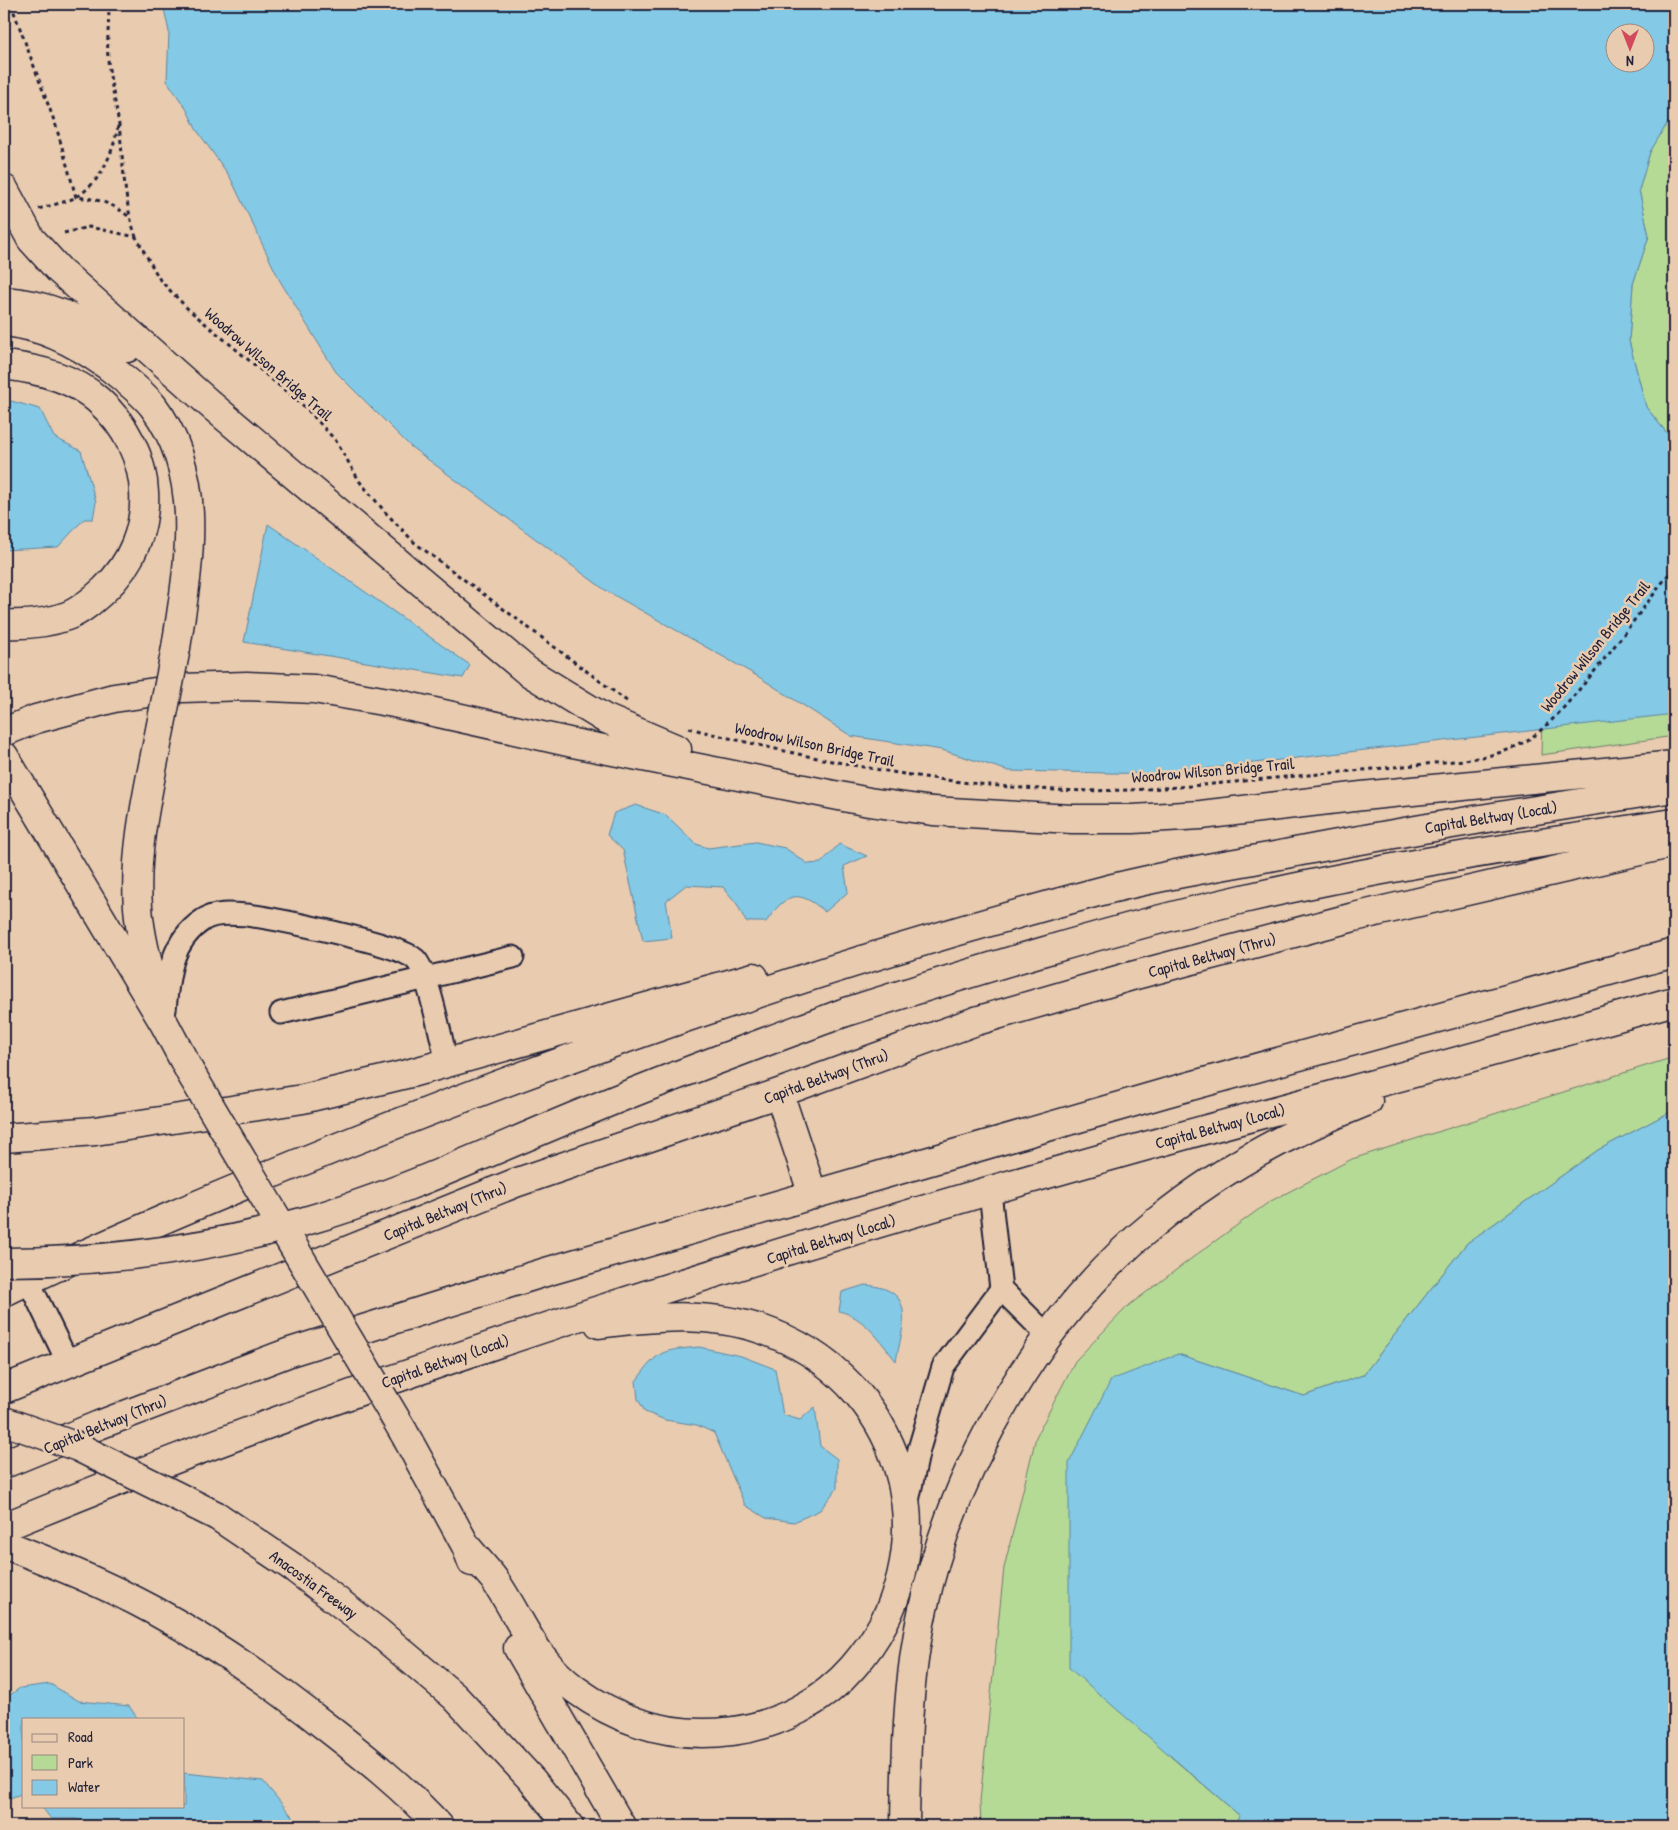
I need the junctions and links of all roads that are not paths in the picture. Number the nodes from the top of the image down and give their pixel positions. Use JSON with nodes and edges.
{"nodes":[{"id":1,"x":4,"y":189,"type":"edge"},
{"id":2,"x":4,"y":301,"type":"edge"},
{"id":3,"x":4,"y":322,"type":"edge"},
{"id":4,"x":4,"y":365,"type":"edge"},
{"id":5,"x":211,"y":405,"type":"junction"},
{"id":6,"x":4,"y":624,"type":"edge"},
{"id":7,"x":4,"y":732,"type":"edge"},
{"id":8,"x":4,"y":756,"type":"edge"},
{"id":9,"x":1674,"y":765,"type":"edge"},
{"id":10,"x":781,"y":783,"type":"junction"},
{"id":11,"x":1674,"y":788,"type":"edge"},
{"id":12,"x":1674,"y":824,"type":"edge"},
{"id":13,"x":1674,"y":843,"type":"edge"},
{"id":14,"x":1097,"y":892,"type":"junction"},
{"id":15,"x":1674,"y":953,"type":"edge"},
{"id":16,"x":513,"y":957,"type":"dead end"},
{"id":17,"x":426,"y":980,"type":"junction"},
{"id":18,"x":1674,"y":1001,"type":"edge"},
{"id":19,"x":281,"y":1013,"type":"dead end"},
{"id":20,"x":164,"y":1023,"type":"junction"},
{"id":21,"x":1492,"y":1053,"type":"junction"},
{"id":22,"x":447,"y":1063,"type":"junction"},
{"id":23,"x":779,"y":1093,"type":"junction"},
{"id":24,"x":4,"y":1138,"type":"edge"},
{"id":25,"x":990,"y":1192,"type":"junction"},
{"id":26,"x":813,"y":1195,"type":"junction"},
{"id":27,"x":4,"y":1262,"type":"edge"},
{"id":28,"x":28,"y":1280,"type":"junction"},
{"id":29,"x":1001,"y":1289,"type":"junction"},
{"id":30,"x":4,"y":1292,"type":"edge"},
{"id":31,"x":1048,"y":1336,"type":"junction"},
{"id":32,"x":496,"y":1343,"type":"junction"},
{"id":33,"x":68,"y":1363,"type":"junction"},
{"id":34,"x":4,"y":1389,"type":"edge"},
{"id":35,"x":4,"y":1421,"type":"edge"},
{"id":36,"x":4,"y":1464,"type":"edge"},
{"id":37,"x":79,"y":1496,"type":"junction"},
{"id":38,"x":907,"y":1506,"type":"junction"},
{"id":39,"x":4,"y":1527,"type":"edge"},
{"id":40,"x":4,"y":1536,"type":"edge"},
{"id":41,"x":4,"y":1544,"type":"edge"},
{"id":42,"x":466,"y":1546,"type":"junction"},
{"id":43,"x":439,"y":1826,"type":"edge"},
{"id":44,"x":569,"y":1826,"type":"edge"},
{"id":45,"x":621,"y":1826,"type":"edge"},
{"id":46,"x":905,"y":1826,"type":"edge"}],
"edges":[{"from":1,"to":5,"type":"highway"},
{"from":2,"to":5,"type":"highway"},
{"from":3,"to":20,"type":"highway","bridge":true},
{"from":4,"to":6,"type":"highway"},
{"from":5,"to":10,"type":"highway"},
{"from":7,"to":10,"type":"highway"},
{"from":8,"to":20,"type":"highway"},
{"from":9,"to":10,"type":"highway"},
{"from":11,"to":14,"type":"highway","name":"Capital Beltway (Local)"},
{"from":12,"to":27,"type":"highway","bridge":true},
{"from":13,"to":23,"type":"highway","name":"Capital Beltway (Thru)"},
{"from":14,"to":22,"type":"highway"},
{"from":14,"to":28,"type":"highway","name":"Capital Beltway (Local)"},
{"from":15,"to":26,"type":"highway","name":"Capital Beltway (Thru)"},
{"from":16,"to":17,"type":"lane"},
{"from":17,"to":19,"type":"lane"},
{"from":17,"to":20,"type":"lane"},
{"from":17,"to":22,"type":"lane"},
{"from":18,"to":21,"type":"highway","name":"Capital Beltway (Local)"},
{"from":20,"to":42,"type":"highway","bridge":true},
{"from":21,"to":25,"type":"highway","name":"Capital Beltway (Local)"},
{"from":21,"to":31,"type":"highway"},
{"from":22,"to":24,"type":"highway"},
{"from":23,"to":26,"type":"highway"},
{"from":23,"to":33,"type":"highway","name":"Capital Beltway (Thru)"},
{"from":25,"to":29,"type":"lane"},
{"from":25,"to":32,"type":"highway","name":"Capital Beltway (Local)"},
{"from":26,"to":36,"type":"highway","name":"Capital Beltway (Thru)"},
{"from":28,"to":30,"type":"highway","name":"Capital Beltway (Local)"},
{"from":28,"to":33,"type":"lane"},
{"from":29,"to":31,"type":"lane"},
{"from":29,"to":38,"type":"lane"},
{"from":31,"to":46,"type":"highway"},
{"from":32,"to":37,"type":"highway","name":"Capital Beltway (Local)"},
{"from":32,"to":38,"type":"highway"},
{"from":33,"to":34,"type":"highway","name":"Capital Beltway (Thru)"},
{"from":35,"to":44,"type":"highway","name":"Anacostia Freeway","bridge":true},
{"from":37,"to":39,"type":"highway","name":"Capital Beltway (Local)"},
{"from":37,"to":40,"type":"highway"},
{"from":38,"to":42,"type":"highway"},
{"from":41,"to":43,"type":"highway"},
{"from":42,"to":45,"type":"highway"}]}
